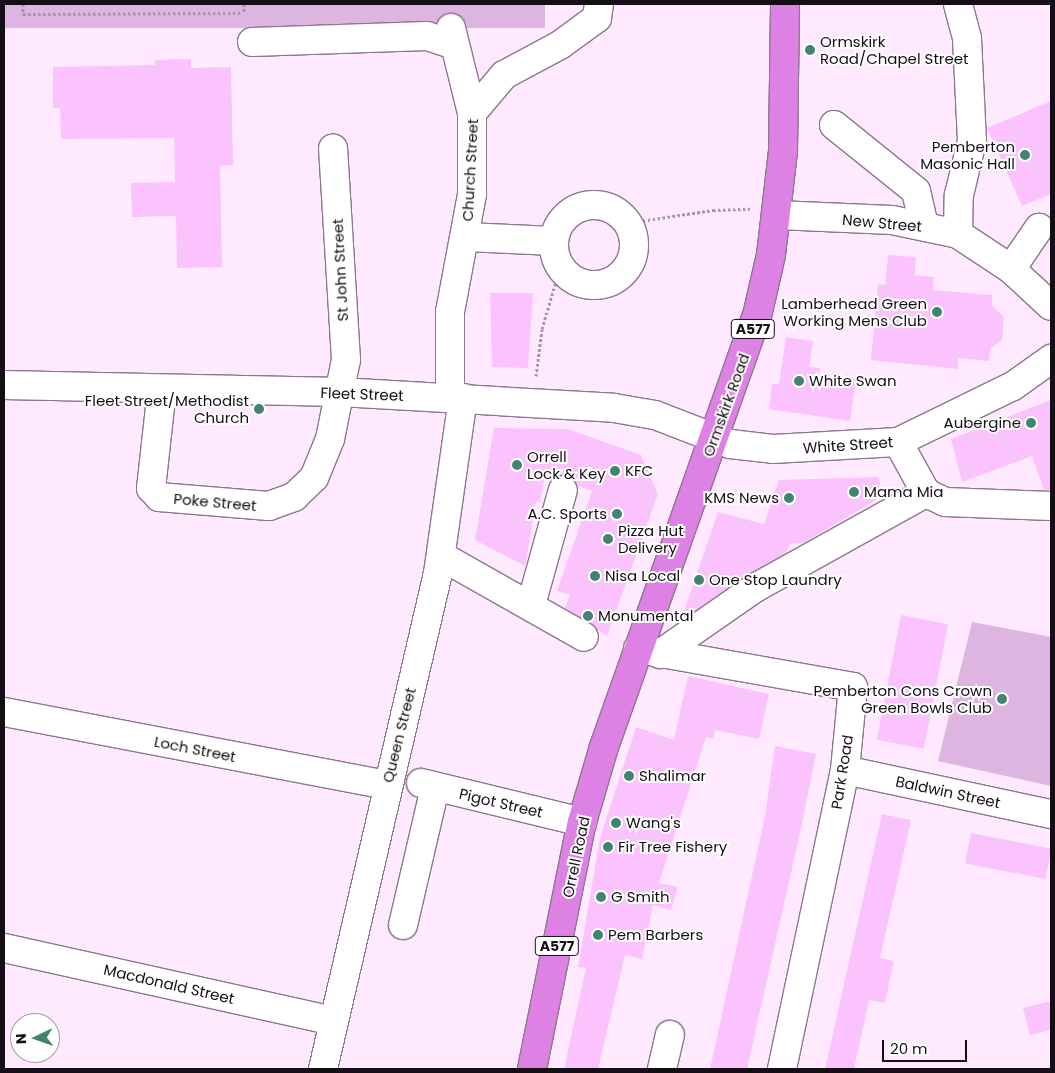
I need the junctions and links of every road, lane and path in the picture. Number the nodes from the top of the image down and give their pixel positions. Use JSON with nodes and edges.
{"nodes":[{"id":1,"x":23,"y":4,"type":"edge"},
{"id":2,"x":599,"y":4,"type":"edge"},
{"id":3,"x":784,"y":4,"type":"edge"},
{"id":4,"x":958,"y":4,"type":"edge"},
{"id":5,"x":243,"y":13,"type":"dead end"},
{"id":6,"x":252,"y":42,"type":"dead end"},
{"id":7,"x":472,"y":113,"type":"junction"},
{"id":8,"x":834,"y":125,"type":"dead end"},
{"id":9,"x":333,"y":148,"type":"dead end"},
{"id":10,"x":777,"y":215,"type":"junction"},
{"id":11,"x":628,"y":223,"type":"junction"},
{"id":12,"x":924,"y":225,"type":"junction"},
{"id":13,"x":1039,"y":228,"type":"dead end"},
{"id":14,"x":958,"y":234,"type":"junction"},
{"id":15,"x":466,"y":237,"type":"junction"},
{"id":16,"x":554,"y":241,"type":"junction"},
{"id":17,"x":561,"y":267,"type":"junction"},
{"id":18,"x":1011,"y":268,"type":"junction"},
{"id":19,"x":1050,"y":300,"type":"edge"},
{"id":20,"x":1051,"y":359,"type":"edge"},
{"id":21,"x":4,"y":385,"type":"edge"},
{"id":22,"x":162,"y":389,"type":"junction"},
{"id":23,"x":340,"y":392,"type":"junction"},
{"id":24,"x":456,"y":398,"type":"junction"},
{"id":25,"x":533,"y":402,"type":"junction"},
{"id":26,"x":714,"y":439,"type":"junction"},
{"id":27,"x":898,"y":442,"type":"junction"},
{"id":28,"x":563,"y":490,"type":"dead end"},
{"id":29,"x":926,"y":493,"type":"junction"},
{"id":30,"x":1051,"y":506,"type":"edge"},
{"id":31,"x":441,"y":556,"type":"junction"},
{"id":32,"x":531,"y":606,"type":"junction"},
{"id":33,"x":584,"y":637,"type":"dead end"},
{"id":34,"x":649,"y":651,"type":"junction"},
{"id":35,"x":4,"y":712,"type":"edge"},
{"id":36,"x":845,"y":770,"type":"junction"},
{"id":37,"x":386,"y":785,"type":"junction"},
{"id":38,"x":1051,"y":814,"type":"edge"},
{"id":39,"x":582,"y":822,"type":"junction"},
{"id":40,"x":403,"y":925,"type":"dead end"},
{"id":41,"x":4,"y":948,"type":"edge"},
{"id":42,"x":334,"y":1021,"type":"junction"},
{"id":43,"x":670,"y":1035,"type":"dead end"},
{"id":44,"x":323,"y":1069,"type":"edge"},
{"id":45,"x":532,"y":1069,"type":"edge"},
{"id":46,"x":662,"y":1069,"type":"edge"},
{"id":47,"x":782,"y":1069,"type":"edge"}],
"edges":[{"from":1,"to":5,"type":"path"},
{"from":2,"to":7,"type":"street","name":"Church Street"},
{"from":3,"to":10,"type":"highway","name":"Ormskirk Road","number":"A577"},
{"from":4,"to":14,"type":"street"},
{"from":6,"to":7,"type":"street"},
{"from":7,"to":15,"type":"street","name":"Church Street"},
{"from":8,"to":12,"type":"street"},
{"from":9,"to":23,"type":"street","name":"St John Street"},
{"from":10,"to":11,"type":"path"},
{"from":10,"to":12,"type":"street","name":"New Street"},
{"from":10,"to":26,"type":"highway","name":"Ormskirk Road","number":"A577"},
{"from":11,"to":16,"type":"street"},
{"from":11,"to":17,"type":"street"},
{"from":12,"to":14,"type":"street","name":"New Street"},
{"from":13,"to":18,"type":"street"},
{"from":14,"to":18,"type":"street","name":"New Street"},
{"from":15,"to":16,"type":"street"},
{"from":15,"to":24,"type":"street","name":"Church Street"},
{"from":16,"to":17,"type":"street"},
{"from":17,"to":25,"type":"path"},
{"from":18,"to":19,"type":"street","name":"New Street"},
{"from":20,"to":27,"type":"street","name":"White Street"},
{"from":21,"to":22,"type":"street","name":"Fleet Street"},
{"from":22,"to":23,"type":"street","name":"Fleet Street"},
{"from":22,"to":23,"type":"street","name":"Poke Street"},
{"from":23,"to":24,"type":"street","name":"Fleet Street"},
{"from":24,"to":25,"type":"street","name":"Fleet Street"},
{"from":24,"to":31,"type":"street","name":"Queen Street"},
{"from":25,"to":26,"type":"street","name":"Fleet Street"},
{"from":26,"to":27,"type":"street","name":"White Street"},
{"from":26,"to":34,"type":"highway","name":"Ormskirk Road","number":"A577"},
{"from":27,"to":29,"type":"street"},
{"from":28,"to":32,"type":"street"},
{"from":29,"to":30,"type":"street"},
{"from":29,"to":34,"type":"street"},
{"from":31,"to":32,"type":"street"},
{"from":31,"to":37,"type":"street","name":"Queen Street"},
{"from":32,"to":33,"type":"street"},
{"from":34,"to":36,"type":"street","name":"Park Road"},
{"from":34,"to":39,"type":"highway","name":"Orrell Road","number":"A577"},
{"from":35,"to":37,"type":"street","name":"Loch Street"},
{"from":36,"to":38,"type":"street","name":"Baldwin Street"},
{"from":36,"to":47,"type":"street","name":"Park Road"},
{"from":37,"to":42,"type":"street","name":"Queen Street"},
{"from":39,"to":40,"type":"street","name":"Pigot Street"},
{"from":39,"to":45,"type":"highway","name":"Orrell Road","number":"A577"},
{"from":41,"to":42,"type":"street","name":"Macdonald Street"},
{"from":42,"to":44,"type":"street","name":"Queen Street"},
{"from":43,"to":46,"type":"street"}]}
